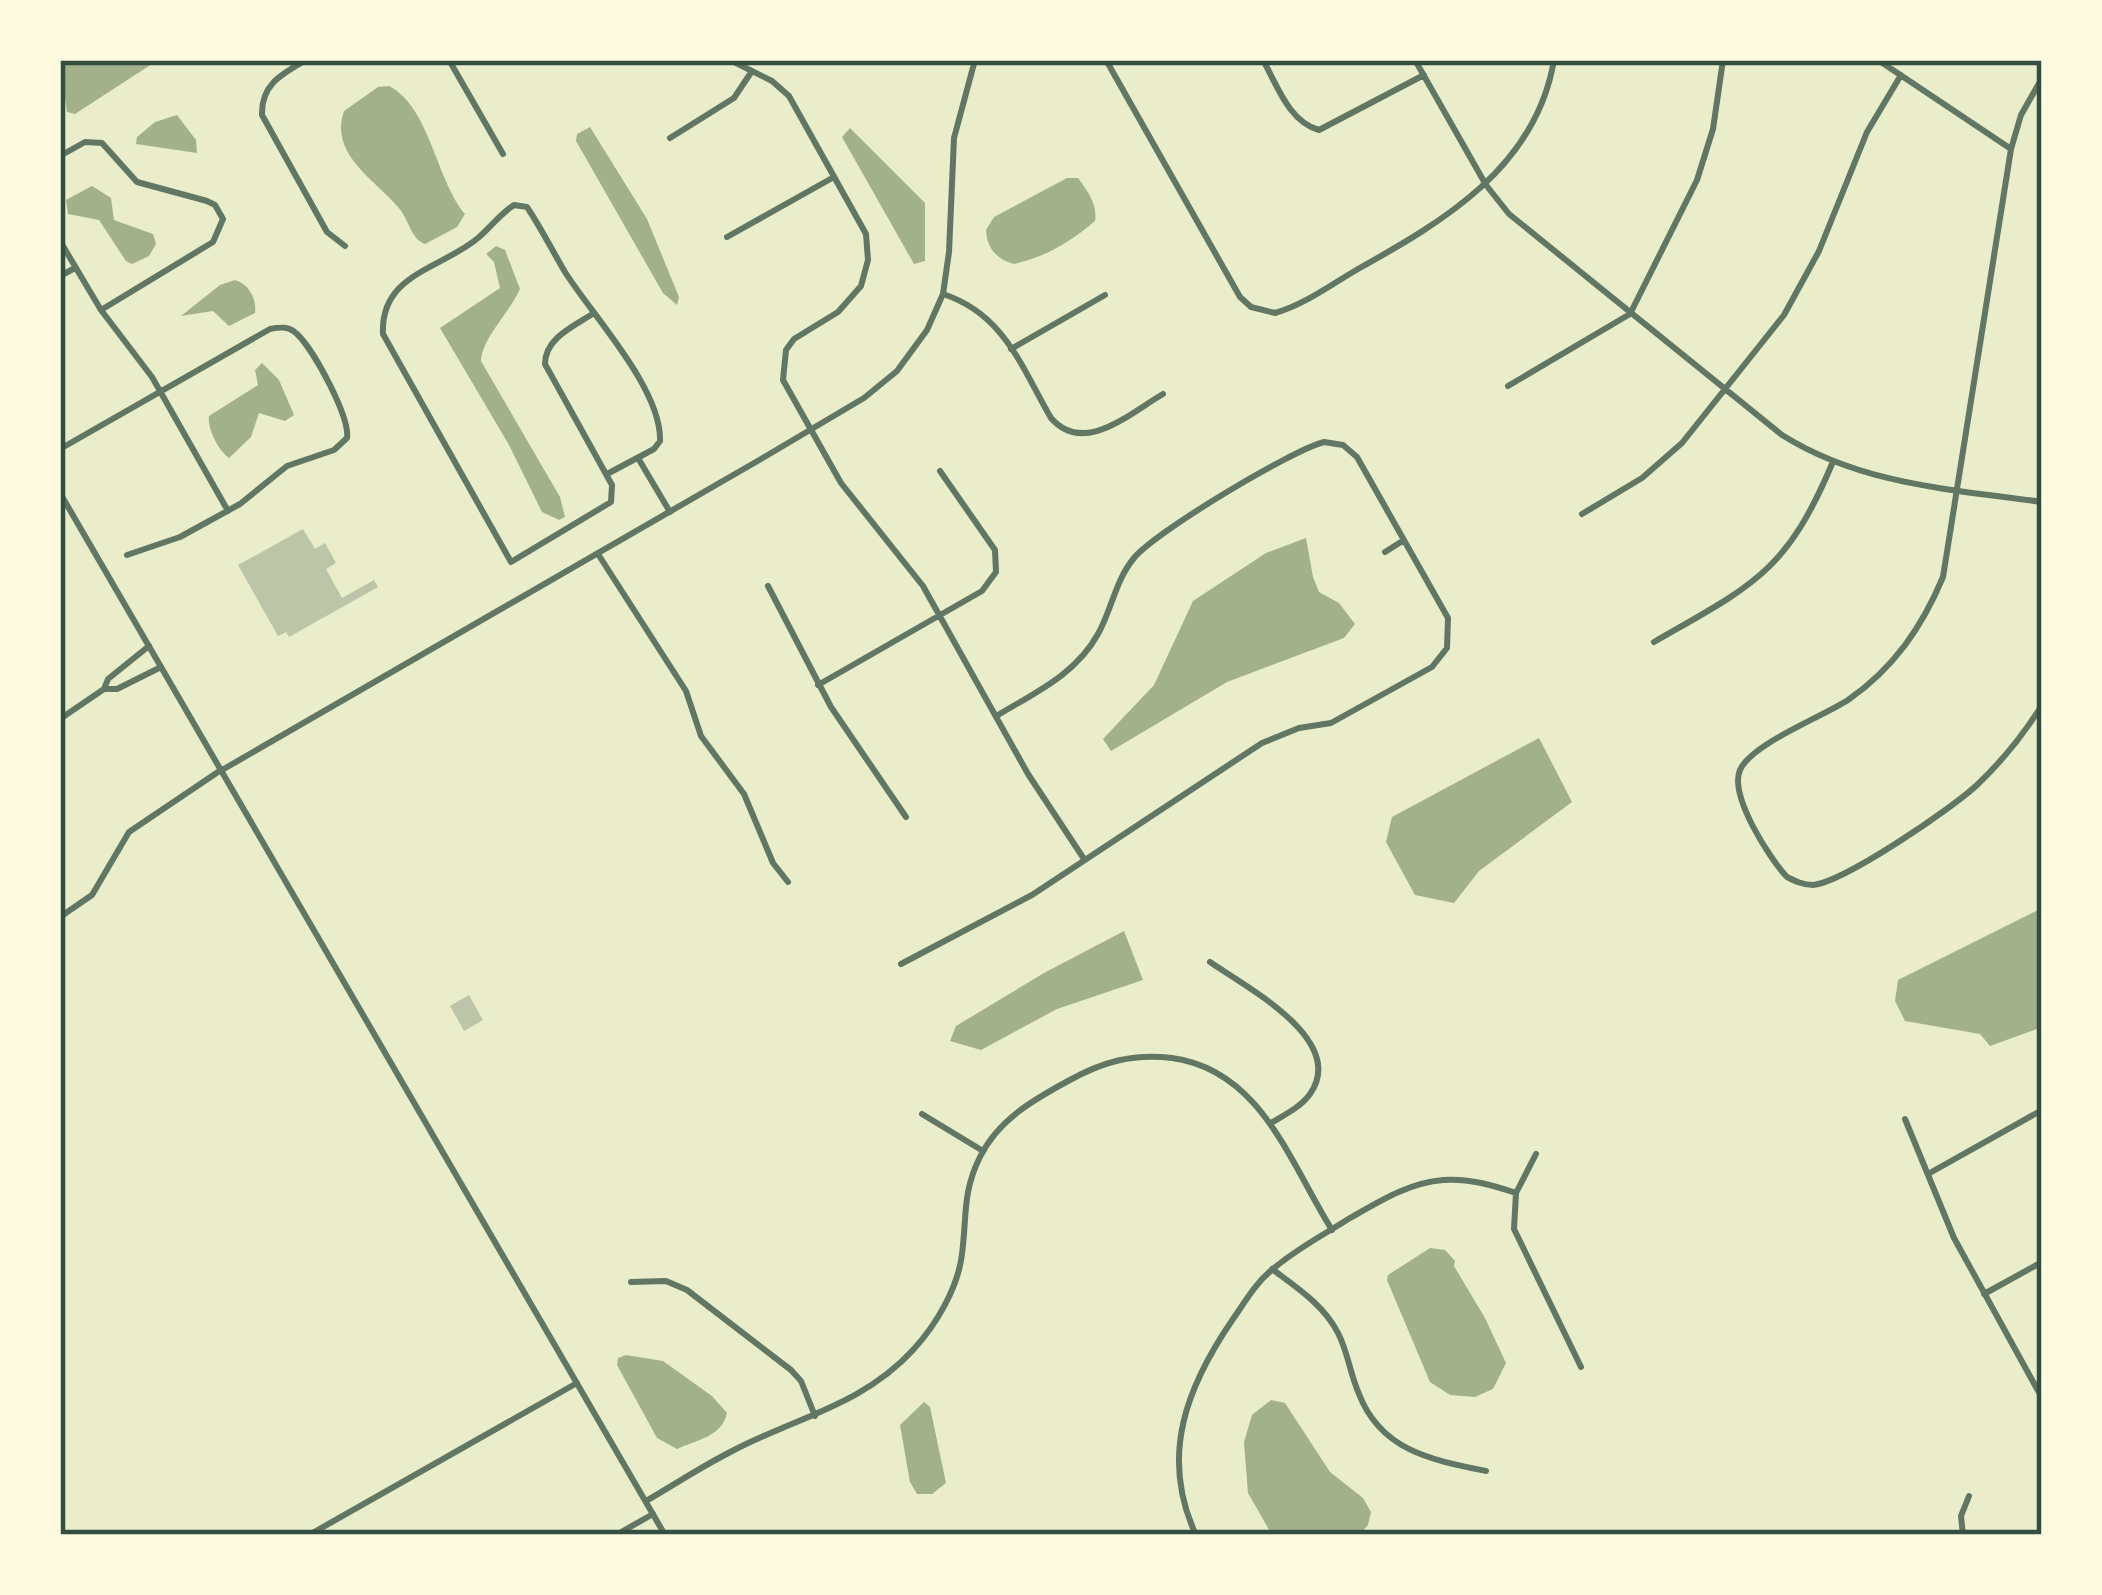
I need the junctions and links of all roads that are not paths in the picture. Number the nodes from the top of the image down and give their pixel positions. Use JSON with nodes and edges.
{"nodes":[{"id":1,"x":306,"y":60,"type":"edge"},
{"id":2,"x":448,"y":60,"type":"edge"},
{"id":3,"x":730,"y":60,"type":"edge"},
{"id":4,"x":975,"y":60,"type":"edge"},
{"id":5,"x":1106,"y":60,"type":"edge"},
{"id":6,"x":1263,"y":60,"type":"edge"},
{"id":7,"x":1415,"y":60,"type":"edge"},
{"id":8,"x":1554,"y":60,"type":"edge"},
{"id":9,"x":1723,"y":60,"type":"edge"},
{"id":10,"x":1878,"y":60,"type":"edge"},
{"id":11,"x":752,"y":71,"type":"junction"},
{"id":12,"x":1424,"y":75,"type":"junction"},
{"id":13,"x":1901,"y":75,"type":"junction"},
{"id":14,"x":2042,"y":79,"type":"edge"},
{"id":15,"x":670,"y":138,"type":"dead end"},
{"id":16,"x":2011,"y":149,"type":"junction"},
{"id":17,"x":503,"y":154,"type":"dead end"},
{"id":18,"x":60,"y":156,"type":"edge"},
{"id":19,"x":834,"y":177,"type":"junction"},
{"id":20,"x":1486,"y":185,"type":"junction"},
{"id":21,"x":728,"y":237,"type":"dead end"},
{"id":22,"x":60,"y":242,"type":"edge"},
{"id":23,"x":345,"y":246,"type":"dead end"},
{"id":24,"x":75,"y":268,"type":"junction"},
{"id":25,"x":60,"y":276,"type":"edge"},
{"id":26,"x":943,"y":293,"type":"junction"},
{"id":27,"x":1105,"y":295,"type":"dead end"},
{"id":28,"x":100,"y":310,"type":"junction"},
{"id":29,"x":594,"y":313,"type":"junction"},
{"id":30,"x":1630,"y":314,"type":"junction"},
{"id":31,"x":1011,"y":349,"type":"junction"},
{"id":32,"x":1508,"y":386,"type":"dead end"},
{"id":33,"x":1725,"y":389,"type":"junction"},
{"id":34,"x":160,"y":392,"type":"junction"},
{"id":35,"x":1163,"y":394,"type":"dead end"},
{"id":36,"x":810,"y":430,"type":"junction"},
{"id":37,"x":60,"y":449,"type":"edge"},
{"id":38,"x":638,"y":458,"type":"junction"},
{"id":39,"x":1832,"y":464,"type":"junction"},
{"id":40,"x":940,"y":471,"type":"dead end"},
{"id":41,"x":607,"y":474,"type":"junction"},
{"id":42,"x":1960,"y":490,"type":"junction"},
{"id":43,"x":60,"y":493,"type":"edge"},
{"id":44,"x":2042,"y":502,"type":"edge"},
{"id":45,"x":227,"y":512,"type":"junction"},
{"id":46,"x":670,"y":513,"type":"junction"},
{"id":47,"x":1582,"y":514,"type":"dead end"},
{"id":48,"x":1404,"y":540,"type":"junction"},
{"id":49,"x":1385,"y":552,"type":"dead end"},
{"id":50,"x":598,"y":554,"type":"junction"},
{"id":51,"x":128,"y":555,"type":"dead end"},
{"id":52,"x":768,"y":586,"type":"dead end"},
{"id":53,"x":941,"y":615,"type":"junction"},
{"id":54,"x":1654,"y":641,"type":"dead end"},
{"id":55,"x":148,"y":646,"type":"junction"},
{"id":56,"x":161,"y":667,"type":"junction"},
{"id":57,"x":818,"y":685,"type":"junction"},
{"id":58,"x":104,"y":689,"type":"junction"},
{"id":59,"x":2042,"y":705,"type":"edge"},
{"id":60,"x":998,"y":715,"type":"junction"},
{"id":61,"x":60,"y":719,"type":"edge"},
{"id":62,"x":221,"y":770,"type":"junction"},
{"id":63,"x":907,"y":818,"type":"dead end"},
{"id":64,"x":1084,"y":860,"type":"junction"},
{"id":65,"x":788,"y":882,"type":"dead end"},
{"id":66,"x":60,"y":917,"type":"edge"},
{"id":67,"x":1210,"y":962,"type":"dead end"},
{"id":68,"x":901,"y":964,"type":"dead end"},
{"id":69,"x":2042,"y":1110,"type":"edge"},
{"id":70,"x":922,"y":1114,"type":"dead end"},
{"id":71,"x":1905,"y":1119,"type":"dead end"},
{"id":72,"x":1271,"y":1124,"type":"junction"},
{"id":73,"x":983,"y":1150,"type":"junction"},
{"id":74,"x":1537,"y":1154,"type":"dead end"},
{"id":75,"x":1928,"y":1174,"type":"junction"},
{"id":76,"x":1516,"y":1193,"type":"junction"},
{"id":77,"x":1332,"y":1230,"type":"junction"},
{"id":78,"x":2042,"y":1262,"type":"edge"},
{"id":79,"x":1272,"y":1269,"type":"junction"},
{"id":80,"x":631,"y":1282,"type":"dead end"},
{"id":81,"x":1984,"y":1294,"type":"junction"},
{"id":82,"x":1581,"y":1367,"type":"dead end"},
{"id":83,"x":577,"y":1383,"type":"junction"},
{"id":84,"x":2042,"y":1398,"type":"edge"},
{"id":85,"x":815,"y":1416,"type":"junction"},
{"id":86,"x":1486,"y":1471,"type":"dead end"},
{"id":87,"x":1969,"y":1496,"type":"dead end"},
{"id":88,"x":646,"y":1501,"type":"junction"},
{"id":89,"x":653,"y":1514,"type":"junction"},
{"id":90,"x":309,"y":1535,"type":"edge"},
{"id":91,"x":616,"y":1535,"type":"edge"},
{"id":92,"x":665,"y":1535,"type":"edge"},
{"id":93,"x":1196,"y":1535,"type":"edge"},
{"id":94,"x":1963,"y":1535,"type":"edge"}],
"edges":[{"from":1,"to":23,"type":"street"},
{"from":2,"to":17,"type":"street"},
{"from":3,"to":11,"type":"street"},
{"from":4,"to":26,"type":"street"},
{"from":5,"to":20,"type":"street"},
{"from":6,"to":12,"type":"street"},
{"from":7,"to":12,"type":"street"},
{"from":8,"to":20,"type":"street"},
{"from":9,"to":30,"type":"street"},
{"from":10,"to":13,"type":"street"},
{"from":11,"to":15,"type":"street"},
{"from":11,"to":19,"type":"street"},
{"from":12,"to":20,"type":"street"},
{"from":13,"to":16,"type":"street"},
{"from":13,"to":33,"type":"street"},
{"from":14,"to":16,"type":"street"},
{"from":16,"to":42,"type":"street"},
{"from":18,"to":28,"type":"street"},
{"from":19,"to":21,"type":"street"},
{"from":19,"to":36,"type":"street"},
{"from":20,"to":30,"type":"street"},
{"from":22,"to":24,"type":"street"},
{"from":24,"to":25,"type":"street"},
{"from":24,"to":28,"type":"street"},
{"from":26,"to":31,"type":"street"},
{"from":26,"to":36,"type":"street"},
{"from":27,"to":31,"type":"street"},
{"from":28,"to":34,"type":"street"},
{"from":29,"to":38,"type":"street"},
{"from":29,"to":41,"type":"street"},
{"from":29,"to":41,"type":"street"},
{"from":30,"to":32,"type":"street"},
{"from":30,"to":33,"type":"street"},
{"from":31,"to":35,"type":"street"},
{"from":33,"to":39,"type":"street"},
{"from":33,"to":47,"type":"street"},
{"from":34,"to":37,"type":"street"},
{"from":34,"to":45,"type":"street"},
{"from":34,"to":45,"type":"street"},
{"from":36,"to":46,"type":"street"},
{"from":36,"to":53,"type":"street"},
{"from":38,"to":41,"type":"street"},
{"from":38,"to":46,"type":"street"},
{"from":39,"to":42,"type":"street"},
{"from":39,"to":54,"type":"street"},
{"from":40,"to":53,"type":"street"},
{"from":42,"to":44,"type":"street"},
{"from":42,"to":59,"type":"street"},
{"from":43,"to":55,"type":"street"},
{"from":45,"to":51,"type":"street"},
{"from":46,"to":50,"type":"street"},
{"from":48,"to":49,"type":"street"},
{"from":48,"to":60,"type":"street"},
{"from":48,"to":64,"type":"street"},
{"from":50,"to":62,"type":"street"},
{"from":50,"to":65,"type":"street"},
{"from":52,"to":57,"type":"street"},
{"from":53,"to":57,"type":"street"},
{"from":53,"to":60,"type":"street"},
{"from":55,"to":56,"type":"street"},
{"from":55,"to":58,"type":"street"},
{"from":56,"to":58,"type":"street"},
{"from":56,"to":62,"type":"street"},
{"from":57,"to":63,"type":"street"},
{"from":58,"to":61,"type":"street"},
{"from":60,"to":64,"type":"street"},
{"from":62,"to":66,"type":"street"},
{"from":62,"to":83,"type":"street"},
{"from":64,"to":68,"type":"street"},
{"from":67,"to":72,"type":"street"},
{"from":69,"to":75,"type":"street"},
{"from":70,"to":73,"type":"street"},
{"from":71,"to":75,"type":"street"},
{"from":72,"to":73,"type":"street"},
{"from":72,"to":77,"type":"street"},
{"from":73,"to":85,"type":"street"},
{"from":74,"to":76,"type":"street"},
{"from":75,"to":81,"type":"street"},
{"from":76,"to":77,"type":"street"},
{"from":76,"to":82,"type":"street"},
{"from":77,"to":79,"type":"street"},
{"from":78,"to":81,"type":"street"},
{"from":79,"to":86,"type":"street"},
{"from":79,"to":93,"type":"street"},
{"from":80,"to":85,"type":"street"},
{"from":81,"to":84,"type":"street"},
{"from":83,"to":88,"type":"street"},
{"from":83,"to":90,"type":"street"},
{"from":85,"to":88,"type":"street"},
{"from":87,"to":94,"type":"street"},
{"from":88,"to":89,"type":"street"},
{"from":89,"to":91,"type":"street"},
{"from":89,"to":92,"type":"street"}]}
